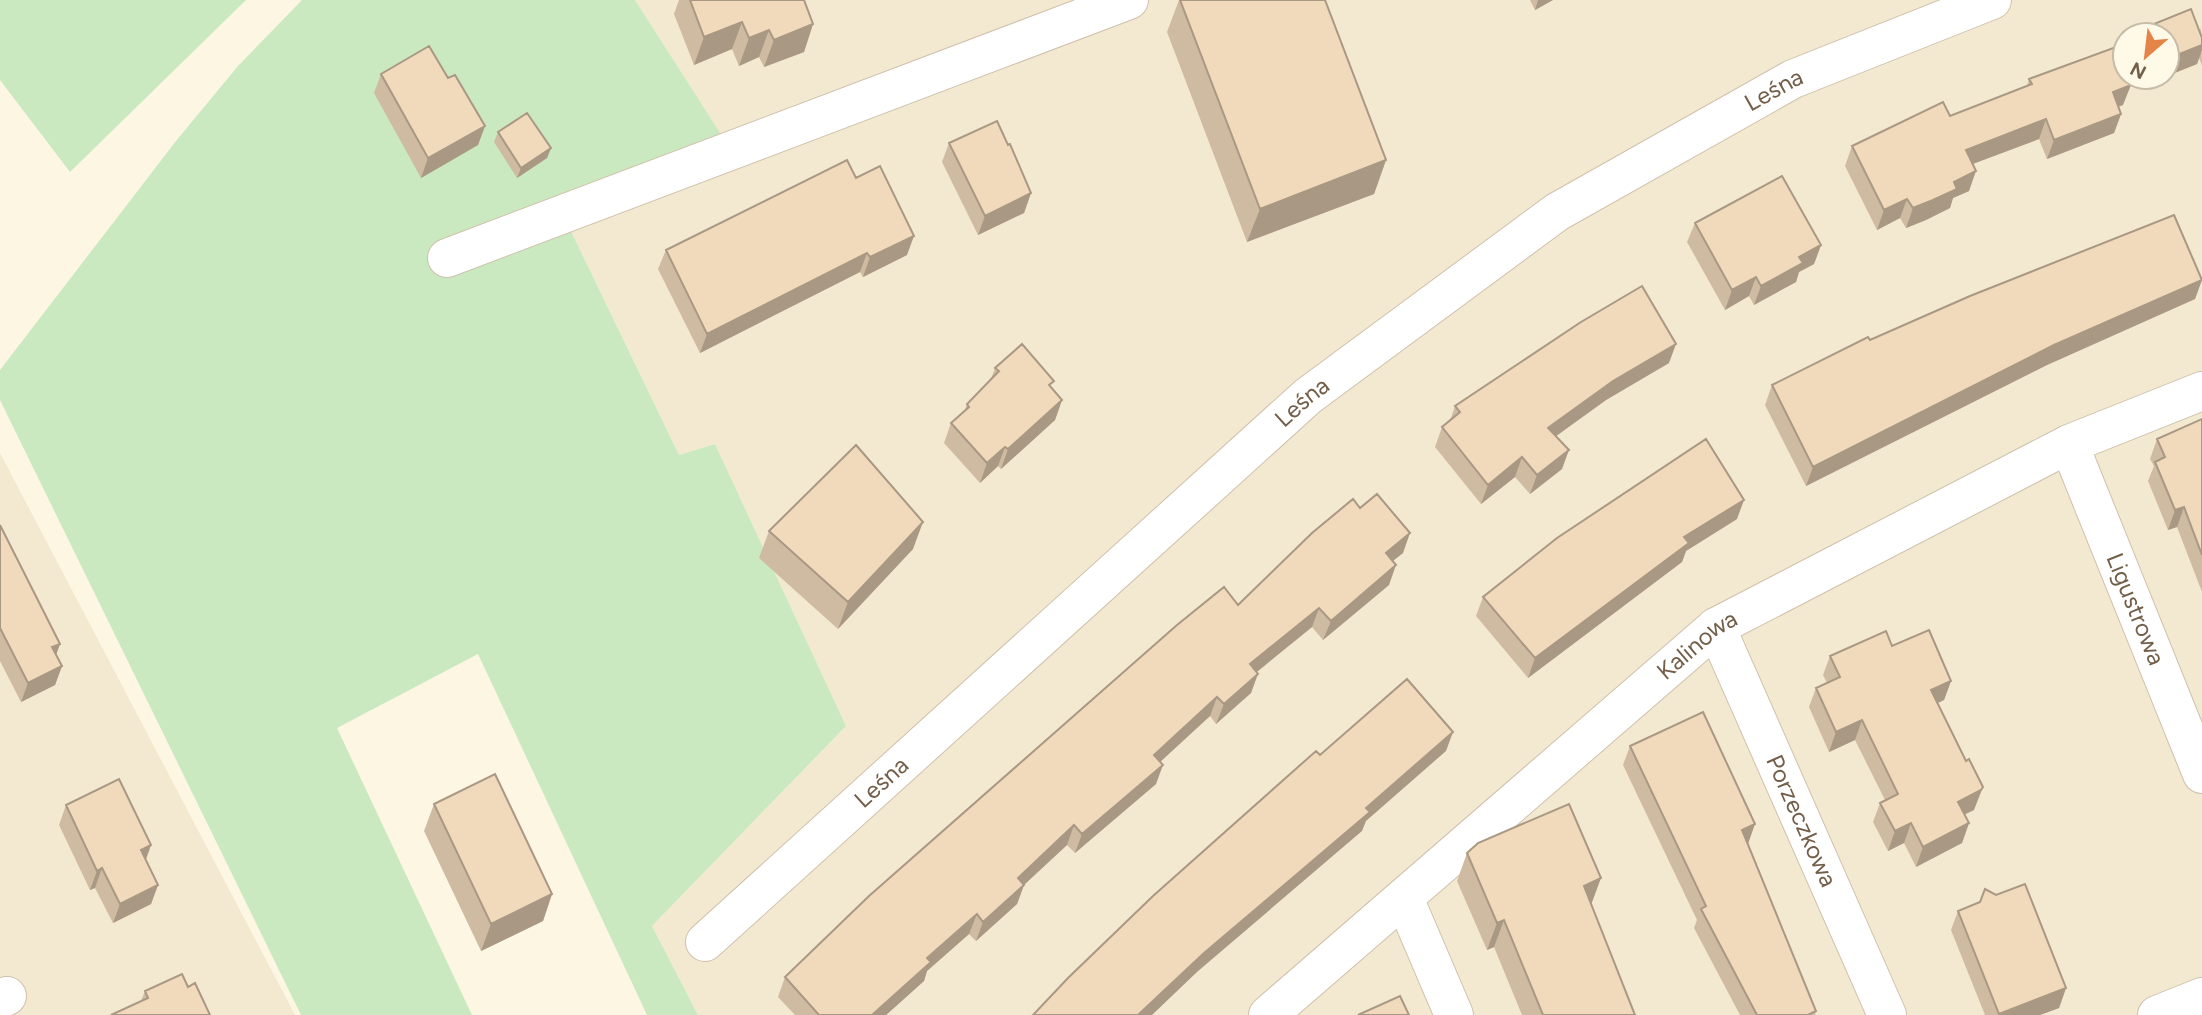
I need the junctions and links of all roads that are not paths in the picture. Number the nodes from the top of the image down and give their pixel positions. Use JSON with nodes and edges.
{"nodes":[{"id":1,"x":1129,"y":0,"type":"edge"},
{"id":2,"x":1992,"y":0,"type":"edge"},
{"id":3,"x":447,"y":258,"type":"dead end"},
{"id":4,"x":2202,"y":391,"type":"edge"},
{"id":5,"x":2069,"y":444,"type":"junction"},
{"id":6,"x":1716,"y":627,"type":"junction"},
{"id":7,"x":2202,"y":774,"type":"edge"},
{"id":8,"x":1404,"y":898,"type":"junction"},
{"id":9,"x":705,"y":942,"type":"dead end"},
{"id":10,"x":2202,"y":997,"type":"edge"},
{"id":11,"x":1268,"y":1015,"type":"edge"},
{"id":12,"x":1454,"y":1015,"type":"edge"},
{"id":13,"x":1887,"y":1015,"type":"edge"},
{"id":14,"x":2157,"y":1015,"type":"edge"}],
"edges":[{"from":1,"to":3,"type":"street"},
{"from":2,"to":9,"type":"street","name":"Leśna"},
{"from":4,"to":5,"type":"street","name":"Kalinowa"},
{"from":5,"to":6,"type":"street","name":"Kalinowa"},
{"from":5,"to":7,"type":"street","name":"Ligustrowa"},
{"from":6,"to":8,"type":"street","name":"Kalinowa"},
{"from":6,"to":13,"type":"street","name":"Porzeczkowa"},
{"from":8,"to":11,"type":"street","name":"Kalinowa"},
{"from":8,"to":12,"type":"street"},
{"from":10,"to":14,"type":"street"}]}
